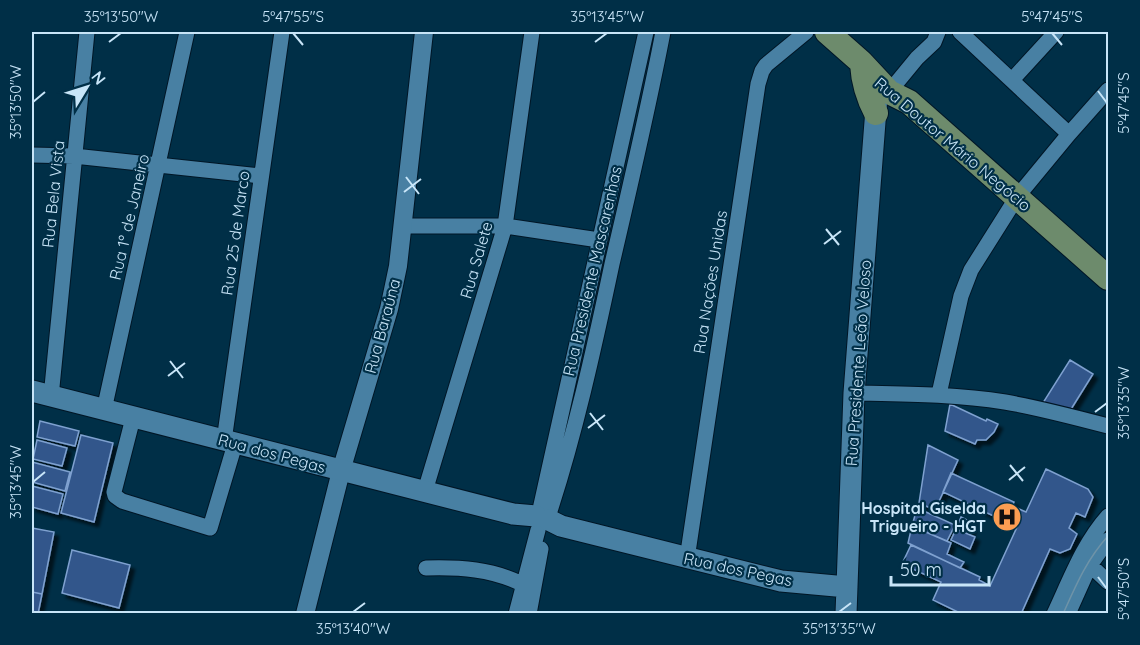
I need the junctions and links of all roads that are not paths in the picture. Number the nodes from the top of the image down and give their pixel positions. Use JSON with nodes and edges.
{"nodes":[{"id":1,"x":87,"y":32,"type":"edge"},
{"id":2,"x":187,"y":32,"type":"edge"},
{"id":3,"x":282,"y":32,"type":"edge"},
{"id":4,"x":424,"y":32,"type":"edge"},
{"id":5,"x":532,"y":32,"type":"edge"},
{"id":6,"x":646,"y":32,"type":"edge"},
{"id":7,"x":663,"y":32,"type":"edge"},
{"id":8,"x":806,"y":32,"type":"edge"},
{"id":9,"x":827,"y":32,"type":"edge"},
{"id":10,"x":960,"y":32,"type":"edge"},
{"id":11,"x":1056,"y":32,"type":"edge"},
{"id":12,"x":932,"y":35,"type":"edge"},
{"id":13,"x":1012,"y":80,"type":"junction"},
{"id":14,"x":882,"y":84,"type":"junction"},
{"id":15,"x":1105,"y":101,"type":"edge"},
{"id":16,"x":876,"y":113,"type":"junction"},
{"id":17,"x":1069,"y":134,"type":"junction"},
{"id":18,"x":32,"y":155,"type":"edge"},
{"id":19,"x":75,"y":156,"type":"junction"},
{"id":20,"x":159,"y":165,"type":"junction"},
{"id":21,"x":261,"y":176,"type":"junction"},
{"id":22,"x":1017,"y":197,"type":"junction"},
{"id":23,"x":404,"y":226,"type":"junction"},
{"id":24,"x":506,"y":226,"type":"junction"},
{"id":25,"x":599,"y":240,"type":"junction"},
{"id":26,"x":1108,"y":278,"type":"edge"},
{"id":27,"x":854,"y":393,"type":"junction"},
{"id":28,"x":41,"y":394,"type":"edge"},
{"id":29,"x":939,"y":394,"type":"junction"},
{"id":30,"x":104,"y":410,"type":"junction"},
{"id":31,"x":133,"y":418,"type":"junction"},
{"id":32,"x":1108,"y":426,"type":"edge"},
{"id":33,"x":229,"y":442,"type":"junction"},
{"id":34,"x":341,"y":471,"type":"junction"},
{"id":35,"x":425,"y":491,"type":"junction"},
{"id":36,"x":1108,"y":516,"type":"edge"},
{"id":37,"x":544,"y":523,"type":"junction"},
{"id":38,"x":1108,"y":540,"type":"edge"},
{"id":39,"x":687,"y":559,"type":"junction"},
{"id":40,"x":1090,"y":565,"type":"junction"},
{"id":41,"x":426,"y":568,"type":"dead end"},
{"id":42,"x":1108,"y":582,"type":"edge"},
{"id":43,"x":522,"y":584,"type":"junction"},
{"id":44,"x":847,"y":586,"type":"junction"},
{"id":45,"x":305,"y":614,"type":"edge"},
{"id":46,"x":516,"y":614,"type":"edge"},
{"id":47,"x":529,"y":614,"type":"edge"},
{"id":48,"x":846,"y":614,"type":"edge"},
{"id":49,"x":1054,"y":614,"type":"edge"},
{"id":50,"x":1068,"y":614,"type":"edge"}],
"edges":[{"from":1,"to":19,"type":"street","name":"Rua Bela Vista"},
{"from":2,"to":20,"type":"street","name":"Rua 1º de Janeiro"},
{"from":3,"to":21,"type":"street","name":"Rua 25 de Marco"},
{"from":4,"to":23,"type":"street","name":"Rua Baraúna"},
{"from":5,"to":24,"type":"street","name":"Rua Salete"},
{"from":6,"to":25,"type":"street","name":"Rua Presidente Mascarenhas"},
{"from":7,"to":37,"type":"street","name":"Rua Presidente Mascarenhas"},
{"from":8,"to":39,"type":"street","name":"Rua Nações Unidas"},
{"from":9,"to":14,"type":"main road","name":"Rua Doutor Mário Negócio"},
{"from":10,"to":13,"type":"street"},
{"from":11,"to":13,"type":"street"},
{"from":12,"to":14,"type":"street"},
{"from":13,"to":17,"type":"street"},
{"from":14,"to":16,"type":"main road"},
{"from":14,"to":16,"type":"main road"},
{"from":14,"to":22,"type":"main road","name":"Rua Doutor Mário Negócio"},
{"from":15,"to":17,"type":"street"},
{"from":16,"to":27,"type":"main road","name":"Rua Presidente Leão Veloso"},
{"from":17,"to":22,"type":"street"},
{"from":18,"to":19,"type":"street"},
{"from":19,"to":20,"type":"street"},
{"from":19,"to":28,"type":"street","name":"Rua Bela Vista"},
{"from":20,"to":21,"type":"street"},
{"from":20,"to":30,"type":"street","name":"Rua 1º de Janeiro"},
{"from":21,"to":33,"type":"street","name":"Rua 25 de Marco"},
{"from":22,"to":26,"type":"main road","name":"Rua Doutor Mário Negócio"},
{"from":22,"to":29,"type":"street"},
{"from":23,"to":24,"type":"street"},
{"from":23,"to":34,"type":"street","name":"Rua Baraúna"},
{"from":24,"to":25,"type":"street"},
{"from":24,"to":35,"type":"street","name":"Rua Salete"},
{"from":25,"to":37,"type":"street","name":"Rua Presidente Mascarenhas"},
{"from":27,"to":29,"type":"street"},
{"from":27,"to":44,"type":"main road","name":"Rua Presidente Leão Veloso"},
{"from":28,"to":30,"type":"main road","name":"Rua dos Pegas"},
{"from":29,"to":32,"type":"street"},
{"from":30,"to":31,"type":"main road","name":"Rua dos Pegas"},
{"from":31,"to":33,"type":"main road","name":"Rua dos Pegas"},
{"from":31,"to":33,"type":"street","name":"Rua 25 de Marco"},
{"from":33,"to":34,"type":"main road","name":"Rua dos Pegas"},
{"from":34,"to":35,"type":"main road","name":"Rua dos Pegas"},
{"from":34,"to":45,"type":"street","name":"Rua Baraúna"},
{"from":35,"to":37,"type":"main road","name":"Rua dos Pegas"},
{"from":36,"to":49,"type":"street"},
{"from":37,"to":39,"type":"main road","name":"Rua dos Pegas"},
{"from":37,"to":43,"type":"street","name":"Rua Presidente Mascarenhas"},
{"from":37,"to":47,"type":"street","name":"Rua Presidente Mascarenhas"},
{"from":38,"to":40,"type":"street"},
{"from":39,"to":44,"type":"main road","name":"Rua dos Pegas"},
{"from":40,"to":42,"type":"street"},
{"from":40,"to":50,"type":"street"},
{"from":41,"to":43,"type":"street"},
{"from":43,"to":46,"type":"street","name":"Rua Presidente Mascarenhas"},
{"from":44,"to":48,"type":"main road","name":"Rua Presidente Leão Veloso"}]}
